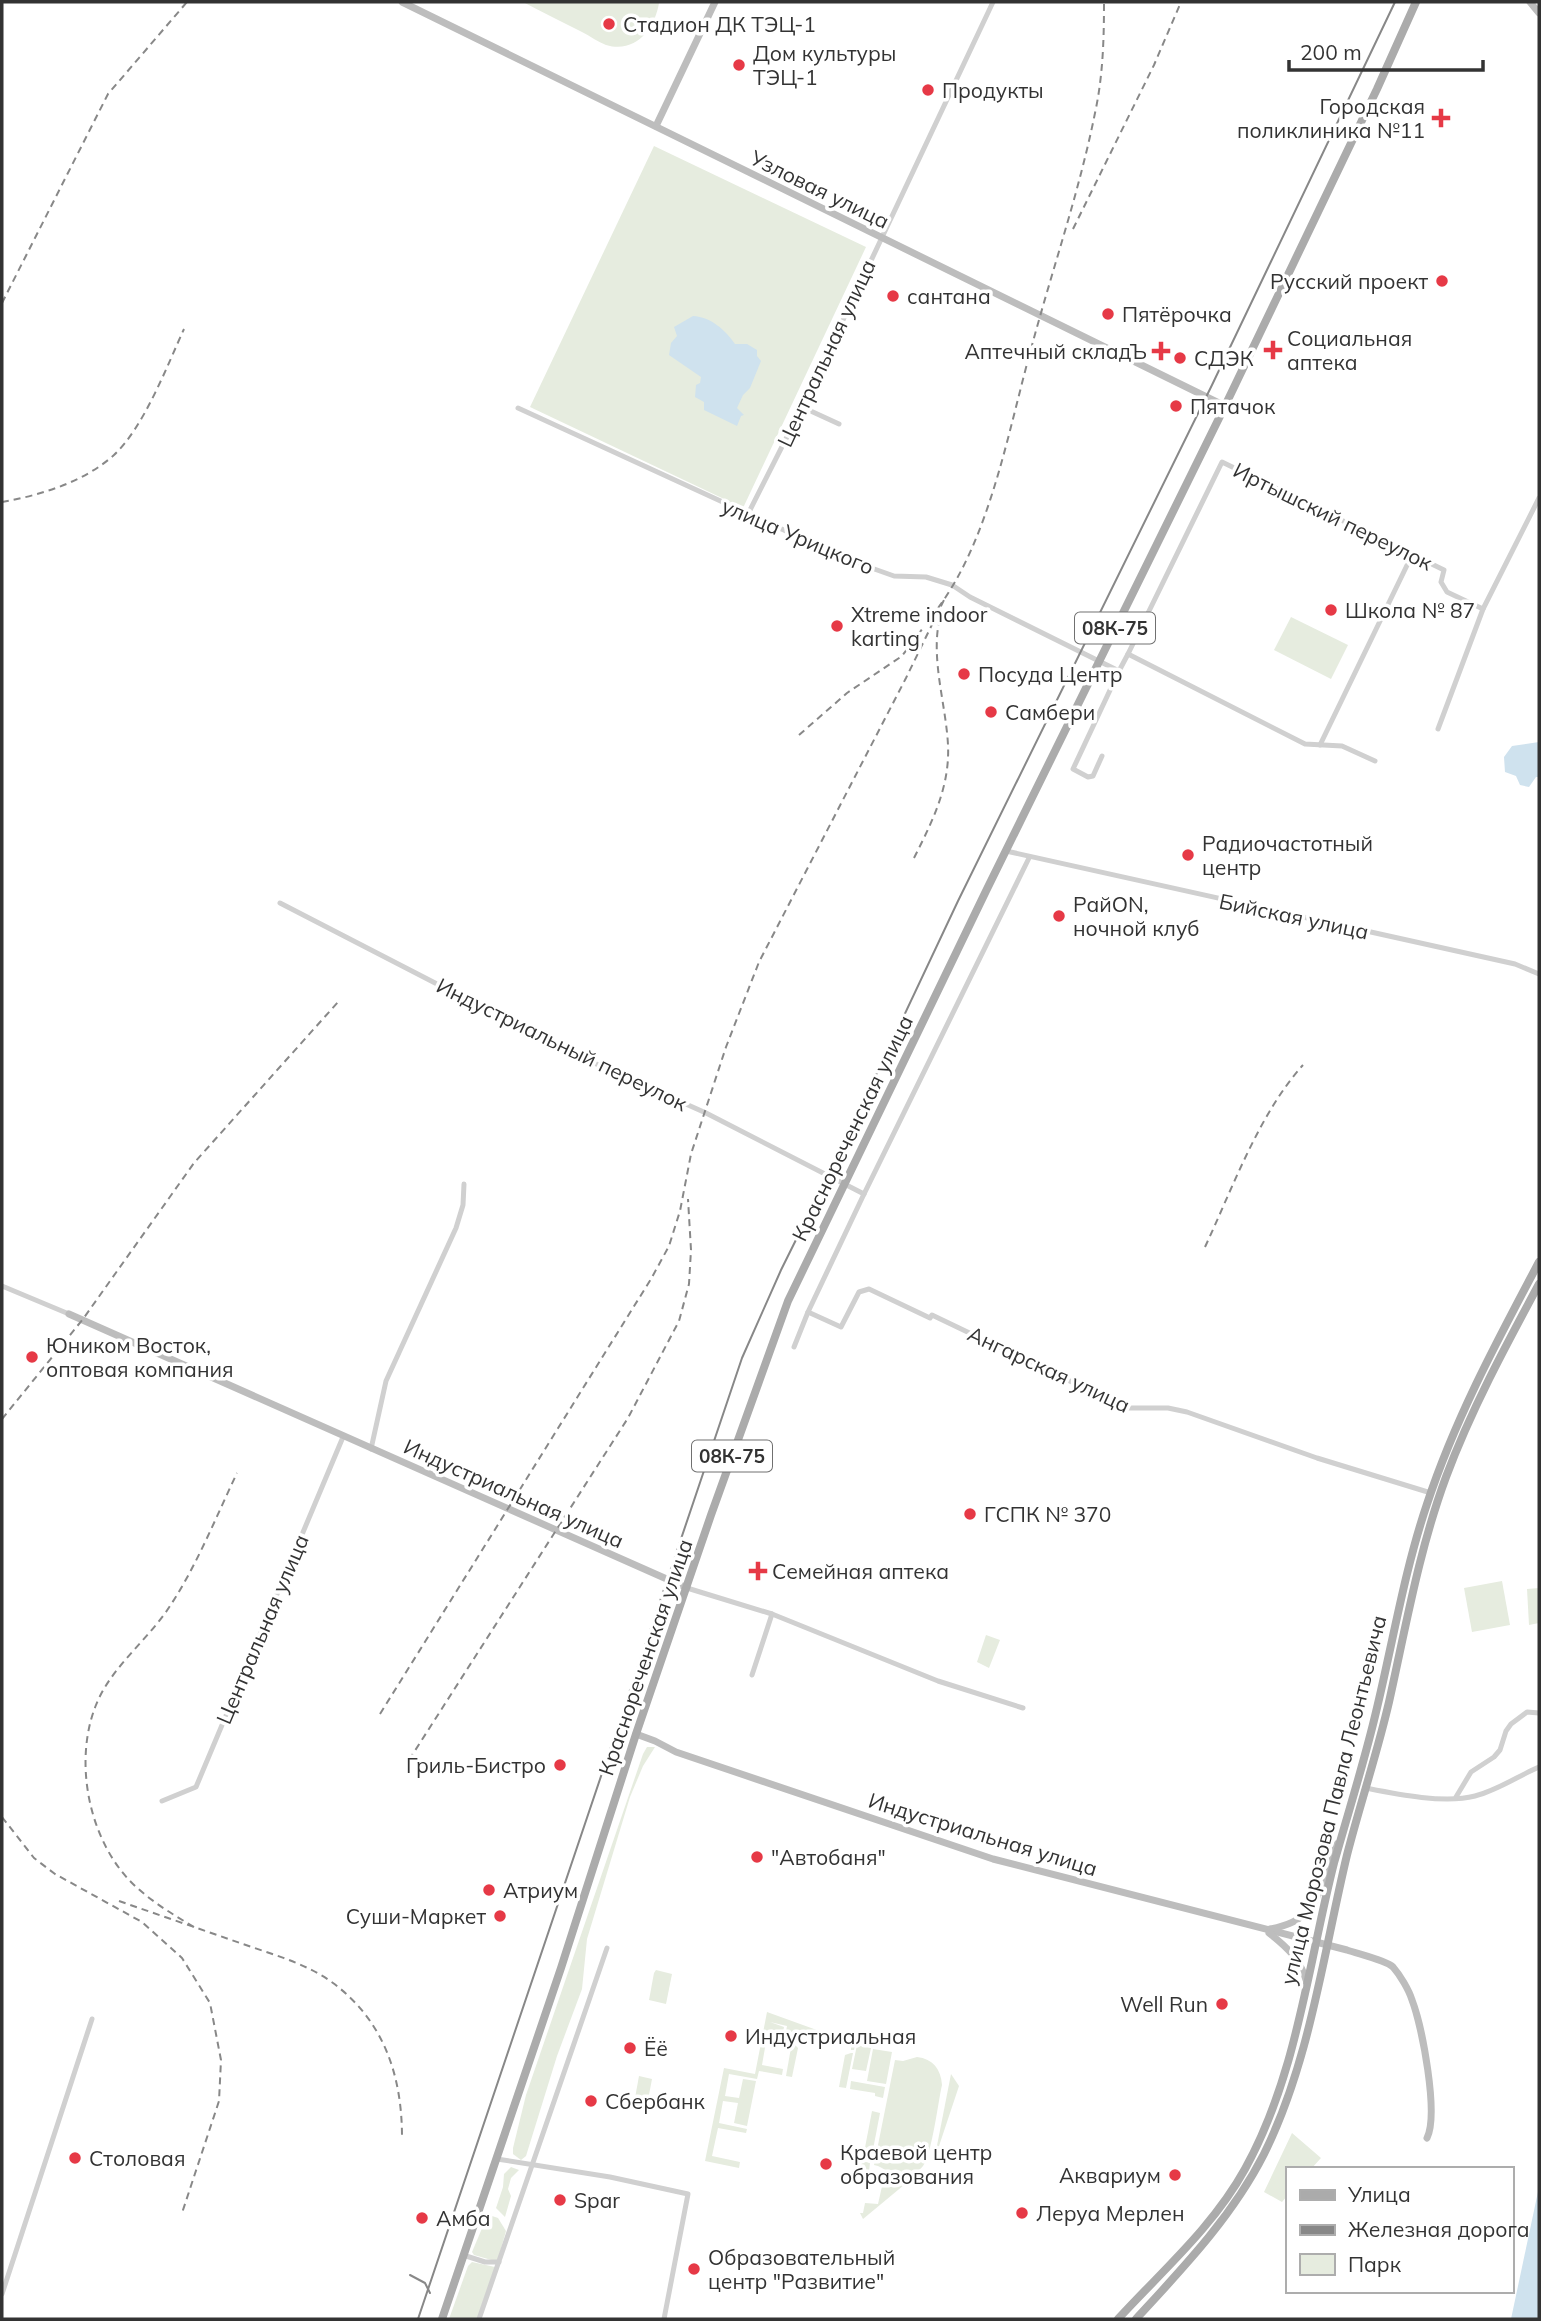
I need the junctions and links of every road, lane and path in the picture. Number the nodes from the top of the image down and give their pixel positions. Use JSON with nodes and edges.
{"nodes":[{"id":1,"x":402,"y":2,"type":"edge"},
{"id":2,"x":715,"y":2,"type":"edge"},
{"id":3,"x":993,"y":2,"type":"edge"},
{"id":4,"x":1416,"y":2,"type":"edge"},
{"id":5,"x":1530,"y":2,"type":"edge"},
{"id":6,"x":1539,"y":13,"type":"edge"},
{"id":7,"x":656,"y":126,"type":"junction"},
{"id":8,"x":880,"y":238,"type":"junction"},
{"id":9,"x":1225,"y":406,"type":"junction"},
{"id":10,"x":802,"y":407,"type":"junction"},
{"id":11,"x":518,"y":408,"type":"dead end"},
{"id":12,"x":839,"y":424,"type":"dead end"},
{"id":13,"x":1539,"y":498,"type":"edge"},
{"id":14,"x":748,"y":514,"type":"junction"},
{"id":15,"x":1412,"y":555,"type":"junction"},
{"id":16,"x":1483,"y":609,"type":"junction"},
{"id":17,"x":1128,"y":654,"type":"junction"},
{"id":18,"x":1099,"y":661,"type":"junction"},
{"id":19,"x":1119,"y":671,"type":"junction"},
{"id":20,"x":1438,"y":729,"type":"dead end"},
{"id":21,"x":1320,"y":745,"type":"junction"},
{"id":22,"x":1102,"y":756,"type":"dead end"},
{"id":23,"x":1375,"y":761,"type":"dead end"},
{"id":24,"x":1006,"y":851,"type":"junction"},
{"id":25,"x":1029,"y":858,"type":"junction"},
{"id":26,"x":280,"y":903,"type":"dead end"},
{"id":27,"x":1539,"y":974,"type":"edge"},
{"id":28,"x":464,"y":1184,"type":"dead end"},
{"id":29,"x":844,"y":1184,"type":"junction"},
{"id":30,"x":864,"y":1194,"type":"junction"},
{"id":31,"x":1539,"y":1262,"type":"edge"},
{"id":32,"x":1539,"y":1284,"type":"edge"},
{"id":33,"x":2,"y":1286,"type":"edge"},
{"id":34,"x":808,"y":1312,"type":"junction"},
{"id":35,"x":69,"y":1314,"type":"joint"},
{"id":36,"x":794,"y":1347,"type":"dead end"},
{"id":37,"x":343,"y":1437,"type":"junction"},
{"id":38,"x":372,"y":1449,"type":"junction"},
{"id":39,"x":1435,"y":1495,"type":"junction"},
{"id":40,"x":687,"y":1588,"type":"junction"},
{"id":41,"x":772,"y":1614,"type":"junction"},
{"id":42,"x":752,"y":1675,"type":"dead end"},
{"id":43,"x":1023,"y":1708,"type":"dead end"},
{"id":44,"x":1539,"y":1713,"type":"edge"},
{"id":45,"x":636,"y":1734,"type":"junction"},
{"id":46,"x":1539,"y":1767,"type":"edge"},
{"id":47,"x":1366,"y":1788,"type":"junction"},
{"id":48,"x":1456,"y":1797,"type":"junction"},
{"id":49,"x":162,"y":1801,"type":"dead end"},
{"id":50,"x":1343,"y":1830,"type":"junction"},
{"id":51,"x":1265,"y":1930,"type":"junction"},
{"id":52,"x":1317,"y":1943,"type":"junction"},
{"id":53,"x":1327,"y":1945,"type":"junction"},
{"id":54,"x":607,"y":1948,"type":"dead end"},
{"id":55,"x":1301,"y":2007,"type":"junction"},
{"id":56,"x":92,"y":2019,"type":"dead end"},
{"id":57,"x":1427,"y":2138,"type":"dead end"},
{"id":58,"x":497,"y":2159,"type":"junction"},
{"id":59,"x":533,"y":2165,"type":"junction"},
{"id":60,"x":463,"y":2255,"type":"junction"},
{"id":61,"x":499,"y":2262,"type":"junction"},
{"id":62,"x":2,"y":2294,"type":"edge"},
{"id":63,"x":442,"y":2319,"type":"edge"},
{"id":64,"x":479,"y":2319,"type":"edge"},
{"id":65,"x":664,"y":2319,"type":"edge"},
{"id":66,"x":1118,"y":2319,"type":"edge"},
{"id":67,"x":1136,"y":2319,"type":"edge"}],
"edges":[{"from":1,"to":7,"type":"street","name":"Узловая улица"},
{"from":2,"to":7,"type":"street"},
{"from":3,"to":8,"type":"street","name":"Центральная улица"},
{"from":4,"to":9,"type":"main road","name":"Краснореченская улица","number":"08К-75"},
{"from":5,"to":6,"type":"street"},
{"from":7,"to":8,"type":"street","name":"Узловая улица"},
{"from":8,"to":9,"type":"street","name":"Узловая улица"},
{"from":8,"to":10,"type":"street","name":"Центральная улица"},
{"from":9,"to":18,"type":"main road","name":"Краснореченская улица","number":"08К-75"},
{"from":10,"to":12,"type":"street"},
{"from":10,"to":14,"type":"street","name":"Центральная улица"},
{"from":11,"to":14,"type":"street","name":"улица Урицкого"},
{"from":13,"to":16,"type":"street"},
{"from":14,"to":18,"type":"street","name":"улица Урицкого"},
{"from":15,"to":16,"type":"street","name":"Иртышский переулок"},
{"from":15,"to":17,"type":"street","name":"Иртышский переулок"},
{"from":15,"to":21,"type":"street"},
{"from":16,"to":20,"type":"street"},
{"from":17,"to":19,"type":"street"},
{"from":17,"to":21,"type":"street"},
{"from":18,"to":19,"type":"street","name":"улица Урицкого"},
{"from":18,"to":24,"type":"main road","name":"Краснореченская улица","number":"08К-75"},
{"from":19,"to":22,"type":"street"},
{"from":21,"to":23,"type":"street"},
{"from":24,"to":25,"type":"street","name":"Бийская улица"},
{"from":24,"to":29,"type":"main road","name":"Краснореченская улица","number":"08К-75"},
{"from":25,"to":27,"type":"street","name":"Бийская улица"},
{"from":25,"to":30,"type":"street"},
{"from":26,"to":29,"type":"street","name":"Индустриальный переулок"},
{"from":28,"to":38,"type":"street"},
{"from":29,"to":30,"type":"street","name":"Индустриальный переулок"},
{"from":29,"to":40,"type":"main road","name":"Краснореченская улица","number":"08К-75"},
{"from":30,"to":34,"type":"street"},
{"from":31,"to":39,"type":"main road","name":"улица Морозова Павла Леонтьевича"},
{"from":32,"to":39,"type":"main road","name":"улица Морозова Павла Леонтьевича"},
{"from":33,"to":35,"type":"street","name":"Индустриальная улица"},
{"from":34,"to":36,"type":"street"},
{"from":34,"to":39,"type":"street","name":"Ангарская улица"},
{"from":35,"to":37,"type":"street","name":"Индустриальная улица"},
{"from":37,"to":38,"type":"street","name":"Индустриальная улица"},
{"from":37,"to":49,"type":"street","name":"Центральная улица"},
{"from":38,"to":40,"type":"street","name":"Индустриальная улица"},
{"from":39,"to":47,"type":"main road","name":"улица Морозова Павла Леонтьевича"},
{"from":39,"to":50,"type":"main road","name":"улица Морозова Павла Леонтьевича"},
{"from":40,"to":41,"type":"street","name":"Индустриальная улица"},
{"from":40,"to":45,"type":"main road","name":"Краснореченская улица","number":"08К-75"},
{"from":41,"to":42,"type":"street"},
{"from":41,"to":43,"type":"street","name":"Индустриальная улица"},
{"from":44,"to":48,"type":"street"},
{"from":45,"to":51,"type":"street","name":"Индустриальная улица"},
{"from":45,"to":58,"type":"main road","name":"Краснореченская улица"},
{"from":46,"to":48,"type":"street"},
{"from":47,"to":48,"type":"street"},
{"from":47,"to":53,"type":"main road","name":"улица Морозова Павла Леонтьевича"},
{"from":50,"to":51,"type":"street"},
{"from":50,"to":52,"type":"main road","name":"улица Морозова Павла Леонтьевича"},
{"from":51,"to":52,"type":"street","name":"Индустриальная улица"},
{"from":51,"to":55,"type":"street"},
{"from":52,"to":53,"type":"street","name":"Индустриальная улица"},
{"from":52,"to":55,"type":"main road","name":"улица Морозова Павла Леонтьевича"},
{"from":53,"to":57,"type":"street","name":"Индустриальная улица"},
{"from":53,"to":67,"type":"main road","name":"улица Морозова Павла Леонтьевича"},
{"from":54,"to":59,"type":"street"},
{"from":55,"to":66,"type":"main road","name":"улица Морозова Павла Леонтьевича"},
{"from":56,"to":62,"type":"street"},
{"from":58,"to":59,"type":"street"},
{"from":58,"to":60,"type":"main road","name":"Краснореченская улица"},
{"from":59,"to":61,"type":"street"},
{"from":59,"to":65,"type":"street"},
{"from":60,"to":61,"type":"street"},
{"from":60,"to":63,"type":"main road","name":"Краснореченская улица"},
{"from":61,"to":64,"type":"street"}]}
